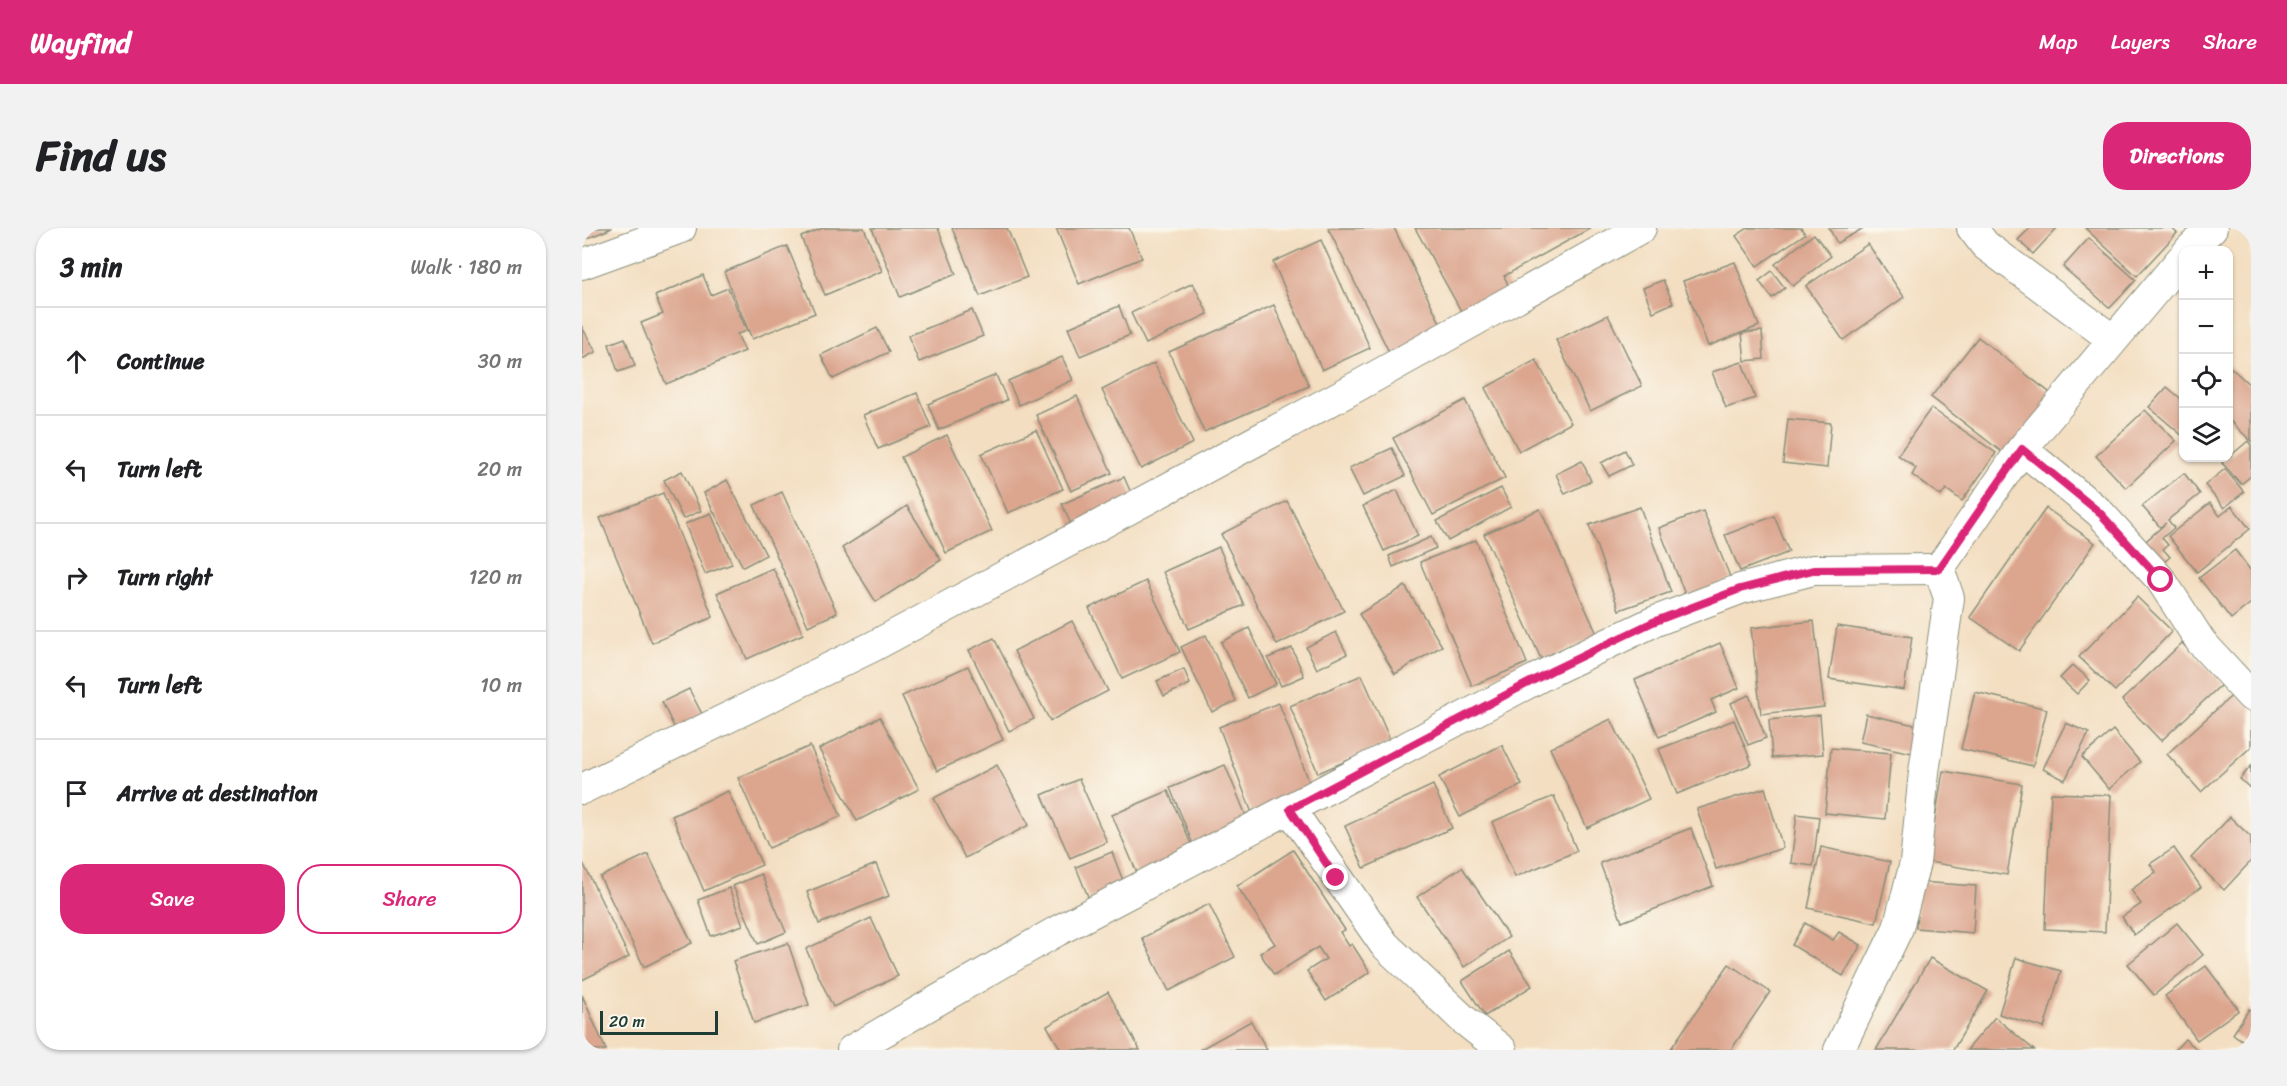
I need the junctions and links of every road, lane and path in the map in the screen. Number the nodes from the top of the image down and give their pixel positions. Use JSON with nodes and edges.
{"nodes":[{"id":1,"x":681,"y":228,"type":"edge"},
{"id":2,"x":1641,"y":228,"type":"edge"},
{"id":3,"x":1972,"y":228,"type":"edge"},
{"id":4,"x":2212,"y":228,"type":"edge"},
{"id":5,"x":2193,"y":246,"type":"edge"},
{"id":6,"x":2179,"y":262,"type":"edge"},
{"id":7,"x":582,"y":264,"type":"edge"},
{"id":8,"x":2112,"y":339,"type":"junction"},
{"id":9,"x":2022,"y":449,"type":"junction"},
{"id":10,"x":1939,"y":569,"type":"junction"},
{"id":11,"x":2251,"y":696,"type":"edge"},
{"id":12,"x":582,"y":789,"type":"edge"},
{"id":13,"x":1290,"y":809,"type":"junction"},
{"id":14,"x":852,"y":1050,"type":"edge"},
{"id":15,"x":1502,"y":1050,"type":"edge"},
{"id":16,"x":1839,"y":1050,"type":"edge"}],
"edges":[{"from":1,"to":7,"type":"street"},
{"from":2,"to":12,"type":"street"},
{"from":3,"to":8,"type":"street"},
{"from":4,"to":5,"type":"street"},
{"from":6,"to":8,"type":"street"},
{"from":8,"to":9,"type":"street"},
{"from":9,"to":10,"type":"street"},
{"from":9,"to":11,"type":"street"},
{"from":10,"to":13,"type":"street"},
{"from":10,"to":16,"type":"street"},
{"from":13,"to":14,"type":"street"},
{"from":13,"to":15,"type":"street"}]}
